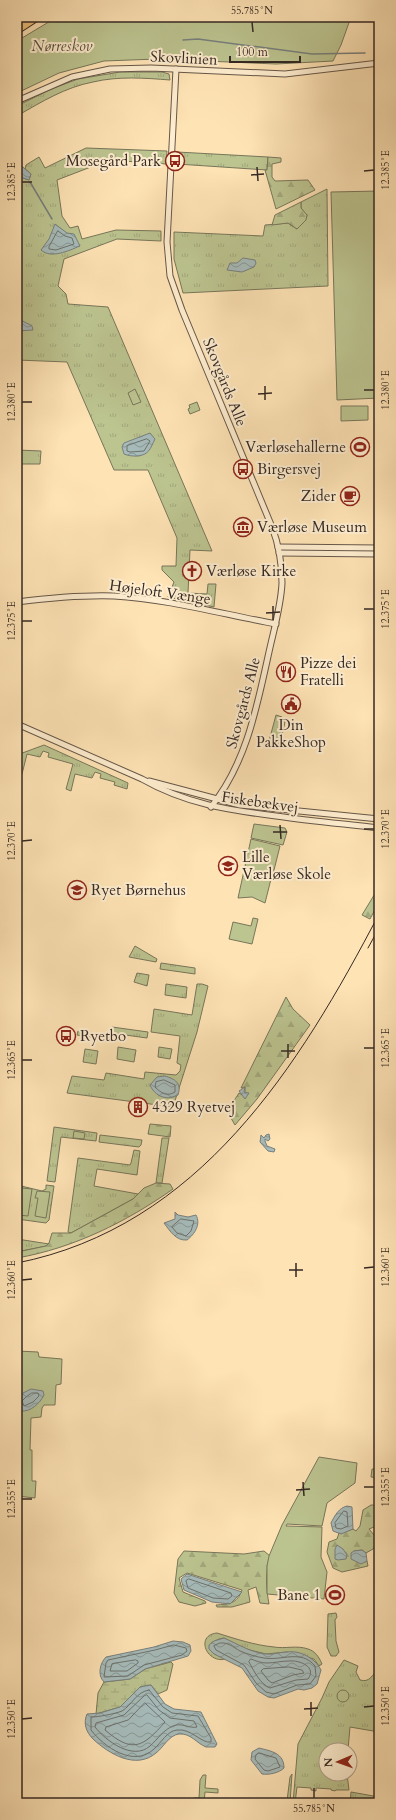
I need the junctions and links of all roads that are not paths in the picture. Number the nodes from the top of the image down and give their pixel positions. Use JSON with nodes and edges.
{"nodes":[{"id":1,"x":37,"y":17,"type":"edge"},
{"id":2,"x":17,"y":30,"type":"edge"},
{"id":3,"x":379,"y":63,"type":"edge"},
{"id":4,"x":176,"y":69,"type":"junction"},
{"id":5,"x":17,"y":101,"type":"edge"},
{"id":6,"x":379,"y":548,"type":"edge"},
{"id":7,"x":279,"y":550,"type":"junction"},
{"id":8,"x":379,"y":554,"type":"edge"},
{"id":9,"x":17,"y":602,"type":"edge"},
{"id":10,"x":276,"y":624,"type":"junction"},
{"id":11,"x":17,"y":724,"type":"edge"},
{"id":12,"x":142,"y":779,"type":"junction"},
{"id":13,"x":217,"y":800,"type":"junction"},
{"id":14,"x":211,"y":807,"type":"junction"},
{"id":15,"x":379,"y":819,"type":"edge"},
{"id":16,"x":379,"y":828,"type":"edge"}],
"edges":[{"from":1,"to":2,"type":"highway"},
{"from":3,"to":4,"type":"street","name":"Skovlinien"},
{"from":4,"to":5,"type":"street","name":"Skovlinien"},
{"from":4,"to":7,"type":"street","name":"Skovgårds Alle"},
{"from":6,"to":7,"type":"street"},
{"from":7,"to":8,"type":"street"},
{"from":7,"to":10,"type":"street","name":"Skovgårds Alle"},
{"from":9,"to":10,"type":"street","name":"Højeloft Vænge"},
{"from":10,"to":13,"type":"street","name":"Skovgårds Alle"},
{"from":11,"to":12,"type":"street","name":"Fiskebækvej"},
{"from":12,"to":13,"type":"street","name":"Fiskebækvej"},
{"from":12,"to":14,"type":"street","name":"Fiskebækvej"},
{"from":13,"to":14,"type":"street","name":"Skovgårds Alle"},
{"from":13,"to":15,"type":"street","name":"Fiskebækvej"},
{"from":14,"to":16,"type":"street","name":"Fiskebækvej"}]}
